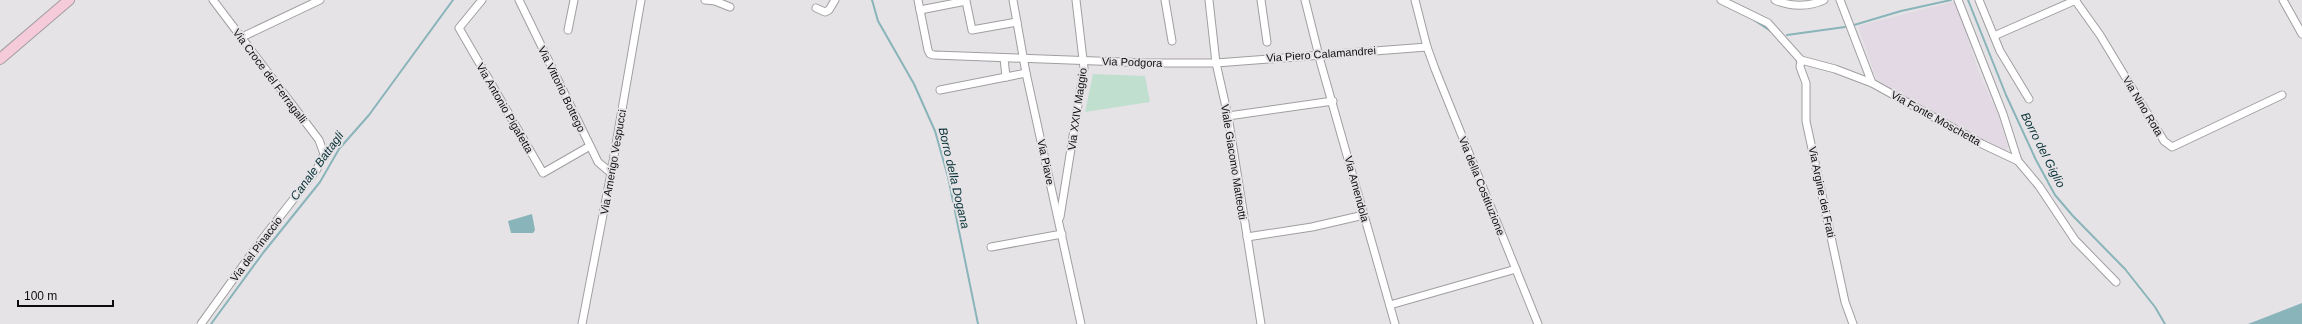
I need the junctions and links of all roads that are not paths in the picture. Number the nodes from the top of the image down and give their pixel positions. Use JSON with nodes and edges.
{"nodes":[{"id":1,"x":69,"y":0,"type":"edge"},
{"id":2,"x":213,"y":0,"type":"edge"},
{"id":3,"x":320,"y":0,"type":"edge"},
{"id":4,"x":482,"y":0,"type":"edge"},
{"id":5,"x":519,"y":0,"type":"edge"},
{"id":6,"x":574,"y":0,"type":"edge"},
{"id":7,"x":641,"y":0,"type":"edge"},
{"id":8,"x":704,"y":0,"type":"edge"},
{"id":9,"x":835,"y":0,"type":"edge"},
{"id":10,"x":918,"y":0,"type":"edge"},
{"id":11,"x":1013,"y":0,"type":"edge"},
{"id":12,"x":1076,"y":0,"type":"edge"},
{"id":13,"x":1165,"y":0,"type":"edge"},
{"id":14,"x":1208,"y":0,"type":"edge"},
{"id":15,"x":1261,"y":0,"type":"edge"},
{"id":16,"x":1306,"y":0,"type":"edge"},
{"id":17,"x":1415,"y":0,"type":"edge"},
{"id":18,"x":1721,"y":0,"type":"edge"},
{"id":19,"x":1775,"y":0,"type":"edge"},
{"id":20,"x":1824,"y":0,"type":"edge"},
{"id":21,"x":1840,"y":0,"type":"edge"},
{"id":22,"x":1958,"y":0,"type":"edge"},
{"id":23,"x":1979,"y":0,"type":"edge"},
{"id":24,"x":2076,"y":0,"type":"edge"},
{"id":25,"x":2283,"y":0,"type":"edge"},
{"id":26,"x":730,"y":7,"type":"dead end"},
{"id":27,"x":816,"y":8,"type":"dead end"},
{"id":28,"x":920,"y":10,"type":"junction"},
{"id":29,"x":1017,"y":22,"type":"junction"},
{"id":30,"x":568,"y":30,"type":"dead end"},
{"id":31,"x":2302,"y":34,"type":"edge"},
{"id":32,"x":1994,"y":36,"type":"junction"},
{"id":33,"x":240,"y":38,"type":"junction"},
{"id":34,"x":1172,"y":41,"type":"dead end"},
{"id":35,"x":1267,"y":42,"type":"dead end"},
{"id":36,"x":1427,"y":47,"type":"junction"},
{"id":37,"x":1320,"y":54,"type":"junction"},
{"id":38,"x":1004,"y":58,"type":"junction"},
{"id":39,"x":0,"y":59,"type":"edge"},
{"id":40,"x":1024,"y":59,"type":"junction"},
{"id":41,"x":1083,"y":60,"type":"junction"},
{"id":42,"x":1801,"y":60,"type":"junction"},
{"id":43,"x":1216,"y":63,"type":"junction"},
{"id":44,"x":1026,"y":73,"type":"junction"},
{"id":45,"x":1006,"y":77,"type":"junction"},
{"id":46,"x":1872,"y":83,"type":"junction"},
{"id":47,"x":940,"y":90,"type":"dead end"},
{"id":48,"x":2282,"y":95,"type":"dead end"},
{"id":49,"x":2029,"y":99,"type":"dead end"},
{"id":50,"x":1333,"y":101,"type":"junction"},
{"id":51,"x":1228,"y":116,"type":"junction"},
{"id":52,"x":590,"y":146,"type":"junction"},
{"id":53,"x":324,"y":154,"type":"joint"},
{"id":54,"x":2018,"y":161,"type":"junction"},
{"id":55,"x":612,"y":173,"type":"junction"},
{"id":56,"x":1364,"y":215,"type":"junction"},
{"id":57,"x":1059,"y":218,"type":"junction"},
{"id":58,"x":1062,"y":234,"type":"junction"},
{"id":59,"x":1247,"y":237,"type":"junction"},
{"id":60,"x":991,"y":247,"type":"dead end"},
{"id":61,"x":1516,"y":269,"type":"junction"},
{"id":62,"x":2116,"y":282,"type":"dead end"},
{"id":63,"x":1390,"y":305,"type":"junction"},
{"id":64,"x":201,"y":324,"type":"edge"},
{"id":65,"x":582,"y":324,"type":"edge"},
{"id":66,"x":1081,"y":324,"type":"edge"},
{"id":67,"x":1261,"y":324,"type":"edge"},
{"id":68,"x":1396,"y":324,"type":"edge"},
{"id":69,"x":1538,"y":324,"type":"edge"},
{"id":70,"x":1854,"y":324,"type":"edge"}],
"edges":[{"from":1,"to":39,"type":"street"},
{"from":2,"to":33,"type":"street","name":"Via Croce del Ferragalli"},
{"from":3,"to":33,"type":"street"},
{"from":4,"to":52,"type":"street","name":"Via Antonio Pigafetta"},
{"from":5,"to":52,"type":"street","name":"Via Vittorio Bottego"},
{"from":6,"to":30,"type":"street"},
{"from":7,"to":55,"type":"street","name":"Via Amerigo Vespucci"},
{"from":8,"to":26,"type":"street"},
{"from":9,"to":27,"type":"street"},
{"from":10,"to":28,"type":"street"},
{"from":11,"to":29,"type":"street","name":"Via Piave"},
{"from":12,"to":41,"type":"street","name":"Via XXIV Maggio"},
{"from":13,"to":34,"type":"street"},
{"from":14,"to":43,"type":"street","name":"Viale Giacomo Matteotti"},
{"from":15,"to":35,"type":"street"},
{"from":16,"to":37,"type":"street","name":"Via Amendola"},
{"from":17,"to":36,"type":"street","name":"Via della Costituzione"},
{"from":18,"to":42,"type":"street"},
{"from":19,"to":20,"type":"street"},
{"from":21,"to":46,"type":"street"},
{"from":22,"to":54,"type":"street"},
{"from":23,"to":32,"type":"street"},
{"from":24,"to":32,"type":"street"},
{"from":24,"to":48,"type":"street","name":"Via Nino Rota"},
{"from":25,"to":31,"type":"street"},
{"from":28,"to":29,"type":"street"},
{"from":28,"to":38,"type":"street","name":"Via Podgora"},
{"from":29,"to":40,"type":"street","name":"Via Piave"},
{"from":32,"to":49,"type":"street"},
{"from":33,"to":53,"type":"street","name":"Via Croce del Ferragalli"},
{"from":36,"to":37,"type":"street","name":"Via Piero Calamandrei"},
{"from":36,"to":61,"type":"street","name":"Via della Costituzione"},
{"from":37,"to":43,"type":"street","name":"Via Piero Calamandrei"},
{"from":37,"to":50,"type":"street","name":"Via Amendola"},
{"from":38,"to":40,"type":"street","name":"Via Podgora"},
{"from":38,"to":45,"type":"street"},
{"from":40,"to":41,"type":"street","name":"Via Podgora"},
{"from":40,"to":44,"type":"street","name":"Via Piave"},
{"from":41,"to":43,"type":"street","name":"Via Podgora"},
{"from":41,"to":57,"type":"street","name":"Via XXIV Maggio"},
{"from":42,"to":46,"type":"street","name":"Via Fonte Moschetta"},
{"from":42,"to":70,"type":"street","name":"Via Argine dei Frati"},
{"from":43,"to":51,"type":"street","name":"Viale Giacomo Matteotti"},
{"from":44,"to":45,"type":"street"},
{"from":44,"to":57,"type":"street","name":"Via Piave"},
{"from":45,"to":47,"type":"street"},
{"from":46,"to":54,"type":"street","name":"Via Fonte Moschetta"},
{"from":50,"to":51,"type":"street"},
{"from":50,"to":56,"type":"street","name":"Via Amendola"},
{"from":51,"to":59,"type":"street","name":"Viale Giacomo Matteotti"},
{"from":52,"to":55,"type":"street","name":"Via Vittorio Bottego"},
{"from":53,"to":64,"type":"street","name":"Via del Pinaccio"},
{"from":54,"to":62,"type":"street","name":"Via Fonte Moschetta"},
{"from":55,"to":65,"type":"street","name":"Via Amerigo Vespucci"},
{"from":56,"to":59,"type":"street"},
{"from":56,"to":63,"type":"street","name":"Via Amendola"},
{"from":57,"to":58,"type":"street","name":"Via Piave"},
{"from":58,"to":60,"type":"street"},
{"from":58,"to":66,"type":"street","name":"Via Piave"},
{"from":59,"to":67,"type":"street","name":"Viale Giacomo Matteotti"},
{"from":61,"to":63,"type":"street"},
{"from":61,"to":69,"type":"street","name":"Via della Costituzione"},
{"from":63,"to":68,"type":"street","name":"Via Amendola"}]}
